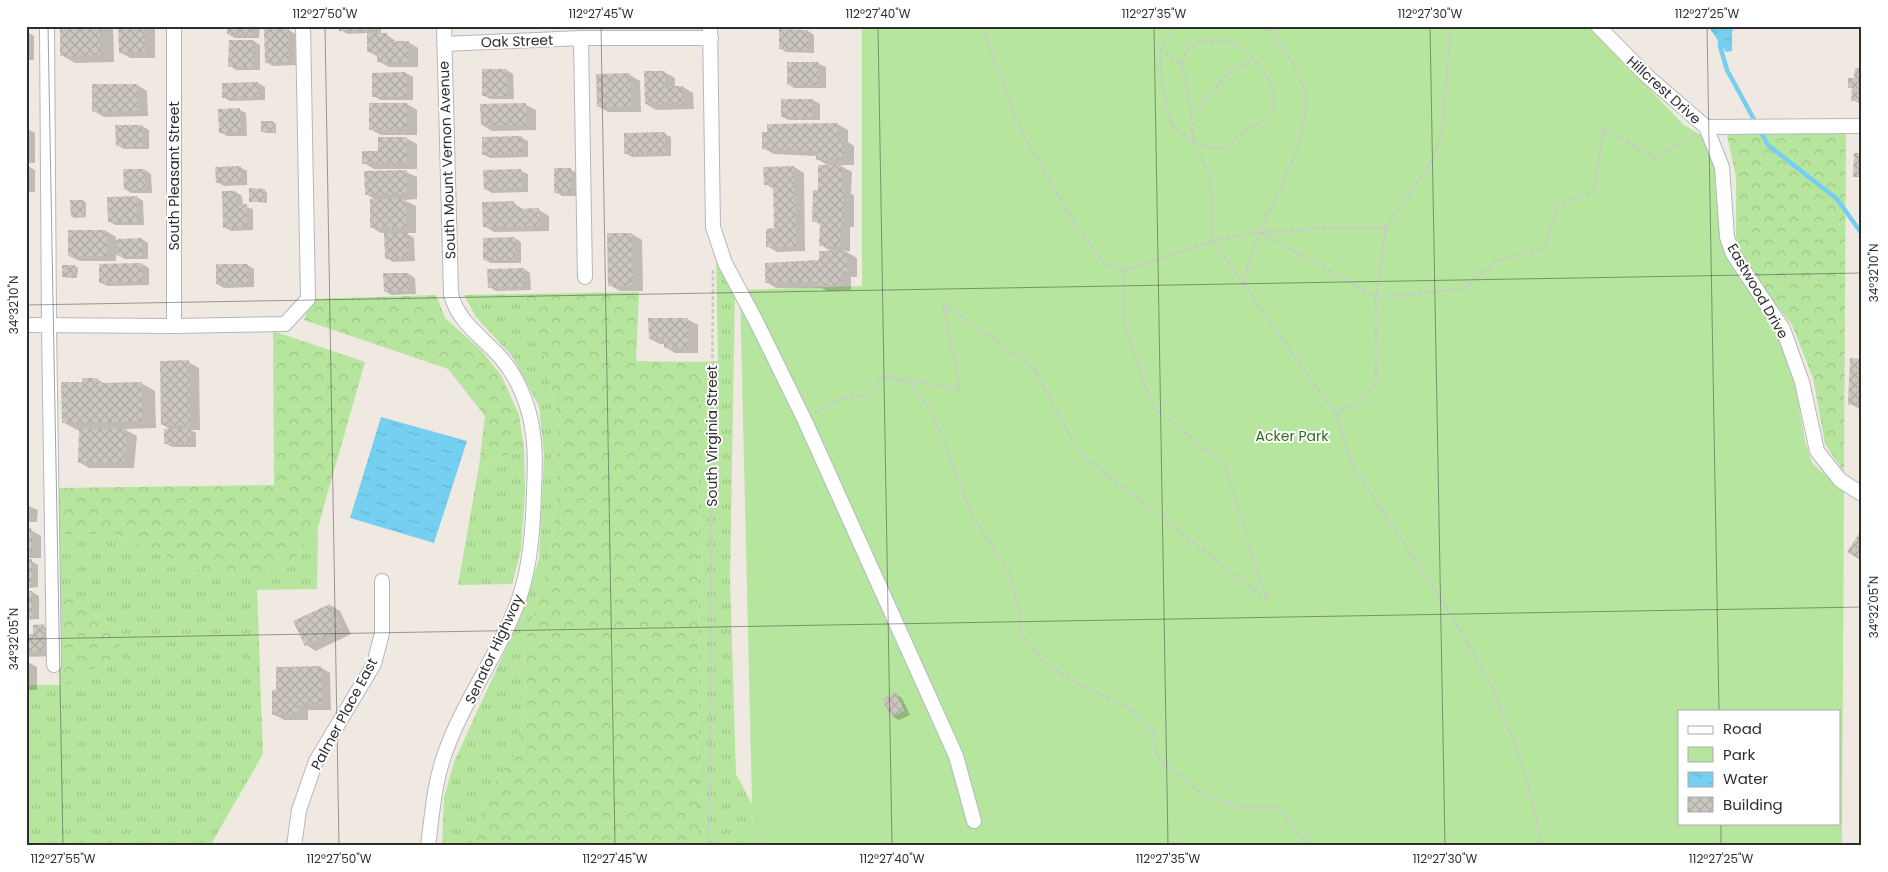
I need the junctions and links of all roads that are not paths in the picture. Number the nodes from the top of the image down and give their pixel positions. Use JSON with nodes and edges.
{"nodes":[{"id":1,"x":47,"y":26,"type":"edge"},
{"id":2,"x":174,"y":26,"type":"edge"},
{"id":3,"x":303,"y":26,"type":"edge"},
{"id":4,"x":444,"y":26,"type":"edge"},
{"id":5,"x":1598,"y":26,"type":"edge"},
{"id":6,"x":711,"y":32,"type":"edge"},
{"id":7,"x":581,"y":38,"type":"junction"},
{"id":8,"x":444,"y":44,"type":"junction"},
{"id":9,"x":1862,"y":126,"type":"edge"},
{"id":10,"x":1706,"y":127,"type":"junction"},
{"id":11,"x":585,"y":277,"type":"dead end"},
{"id":12,"x":451,"y":294,"type":"joint"},
{"id":13,"x":26,"y":325,"type":"edge"},
{"id":14,"x":49,"y":325,"type":"junction"},
{"id":15,"x":174,"y":326,"type":"junction"},
{"id":16,"x":1862,"y":494,"type":"edge"},
{"id":17,"x":382,"y":581,"type":"dead end"},
{"id":18,"x":54,"y":665,"type":"dead end"},
{"id":19,"x":974,"y":821,"type":"dead end"},
{"id":20,"x":294,"y":846,"type":"edge"},
{"id":21,"x":428,"y":846,"type":"edge"}],
"edges":[{"from":1,"to":14,"type":"street"},
{"from":2,"to":15,"type":"street","name":"South Pleasant Street"},
{"from":3,"to":15,"type":"street"},
{"from":4,"to":8,"type":"street","name":"South Mount Vernon Avenue"},
{"from":5,"to":10,"type":"street","name":"Hillcrest Drive"},
{"from":6,"to":7,"type":"street","name":"Oak Street"},
{"from":6,"to":19,"type":"street"},
{"from":7,"to":8,"type":"street","name":"Oak Street"},
{"from":7,"to":11,"type":"street"},
{"from":8,"to":12,"type":"street","name":"South Mount Vernon Avenue"},
{"from":9,"to":10,"type":"street","name":"Hillcrest Drive"},
{"from":10,"to":16,"type":"street","name":"Eastwood Drive"},
{"from":12,"to":21,"type":"street","name":"Senator Highway"},
{"from":13,"to":14,"type":"street"},
{"from":14,"to":15,"type":"street"},
{"from":14,"to":18,"type":"street"},
{"from":17,"to":20,"type":"street","name":"Palmer Place East"}]}
